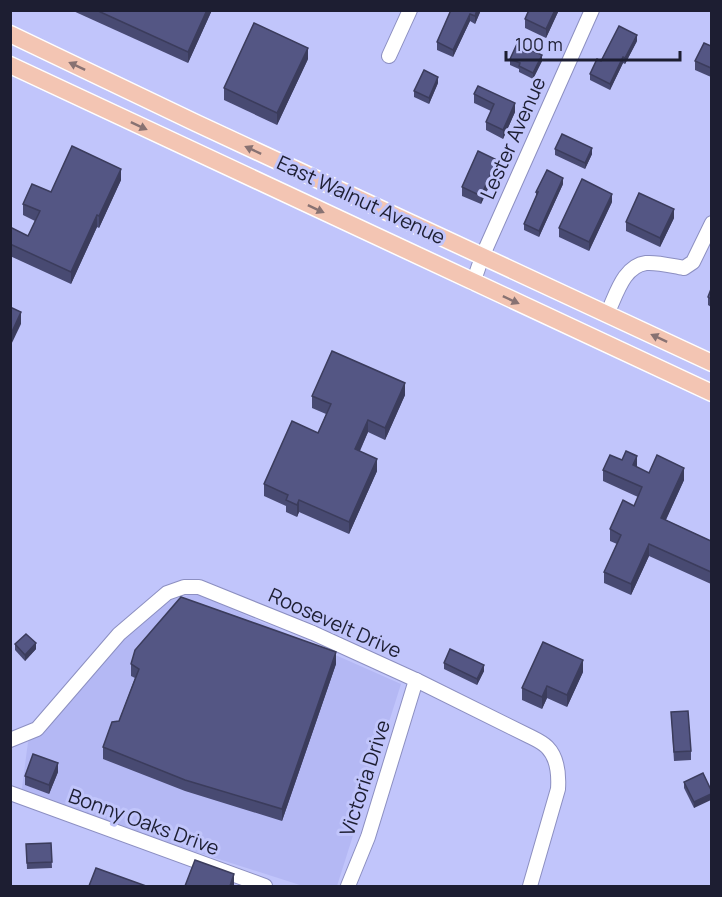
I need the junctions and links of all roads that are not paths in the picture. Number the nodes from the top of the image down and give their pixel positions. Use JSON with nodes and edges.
{"nodes":[{"id":1,"x":410,"y":10,"type":"edge"},
{"id":2,"x":592,"y":10,"type":"edge"},
{"id":3,"x":10,"y":34,"type":"edge"},
{"id":4,"x":389,"y":56,"type":"dead end"},
{"id":5,"x":10,"y":65,"type":"edge"},
{"id":6,"x":711,"y":224,"type":"edge"},
{"id":7,"x":482,"y":257,"type":"junction"},
{"id":8,"x":473,"y":283,"type":"junction"},
{"id":9,"x":607,"y":314,"type":"junction"},
{"id":10,"x":711,"y":363,"type":"edge"},
{"id":11,"x":711,"y":393,"type":"edge"},
{"id":12,"x":416,"y":680,"type":"junction"},
{"id":13,"x":10,"y":740,"type":"edge"},
{"id":14,"x":10,"y":793,"type":"edge"},
{"id":15,"x":265,"y":886,"type":"edge"},
{"id":16,"x":348,"y":886,"type":"edge"},
{"id":17,"x":530,"y":886,"type":"edge"}],
"edges":[{"from":1,"to":4,"type":"street"},
{"from":2,"to":7,"type":"street","name":"Lester Avenue"},
{"from":7,"to":3,"type":"main road","name":"East Walnut Avenue","one_way":true},
{"from":5,"to":8,"type":"main road","name":"East Walnut Avenue","one_way":true},
{"from":6,"to":9,"type":"street"},
{"from":7,"to":8,"type":"street","name":"Lester Avenue"},
{"from":7,"to":9,"type":"main road","name":"East Walnut Avenue"},
{"from":8,"to":11,"type":"main road","name":"East Walnut Avenue","one_way":true},
{"from":10,"to":9,"type":"main road","name":"East Walnut Avenue","one_way":true},
{"from":12,"to":13,"type":"street","name":"Roosevelt Drive"},
{"from":12,"to":16,"type":"street","name":"Victoria Drive"},
{"from":12,"to":17,"type":"street","name":"Roosevelt Drive"},
{"from":14,"to":15,"type":"street","name":"Bonny Oaks Drive"}]}
